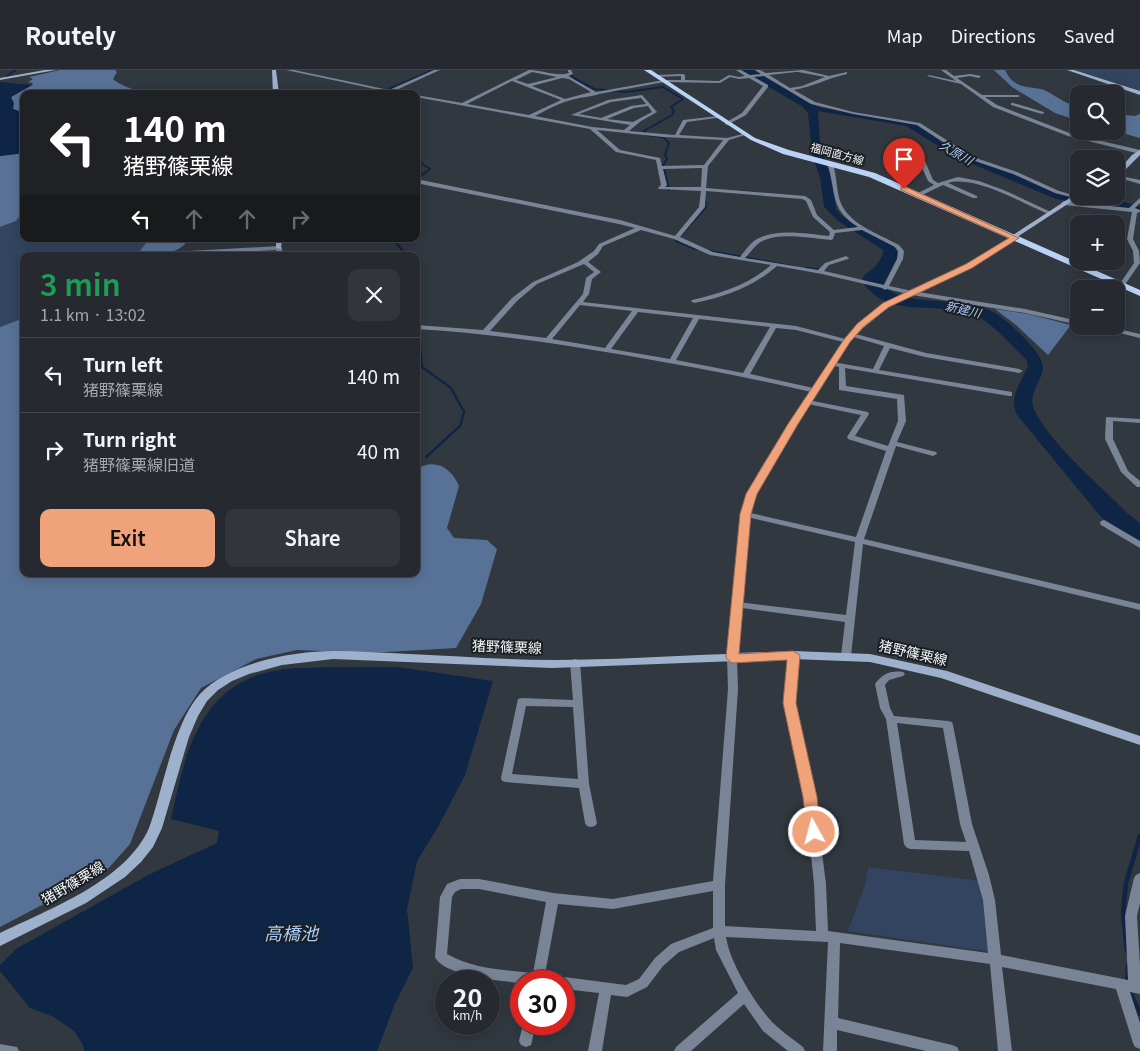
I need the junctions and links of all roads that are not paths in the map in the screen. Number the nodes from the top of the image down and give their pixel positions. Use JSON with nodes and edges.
{"nodes":[{"id":1,"x":54,"y":70,"type":"edge"},
{"id":2,"x":274,"y":70,"type":"edge"},
{"id":3,"x":288,"y":70,"type":"edge"},
{"id":4,"x":438,"y":70,"type":"edge"},
{"id":5,"x":532,"y":70,"type":"edge"},
{"id":6,"x":569,"y":70,"type":"edge"},
{"id":7,"x":647,"y":70,"type":"edge"},
{"id":8,"x":738,"y":70,"type":"edge"},
{"id":9,"x":757,"y":70,"type":"edge"},
{"id":10,"x":841,"y":70,"type":"edge"},
{"id":11,"x":944,"y":70,"type":"edge"},
{"id":12,"x":1069,"y":70,"type":"edge"},
{"id":13,"x":45,"y":71,"type":"edge"},
{"id":14,"x":799,"y":71,"type":"edge"},
{"id":15,"x":764,"y":74,"type":"junction"},
{"id":16,"x":565,"y":76,"type":"junction"},
{"id":17,"x":656,"y":76,"type":"junction"},
{"id":18,"x":748,"y":76,"type":"junction"},
{"id":19,"x":827,"y":76,"type":"junction"},
{"id":20,"x":929,"y":76,"type":"dead end"},
{"id":21,"x":954,"y":77,"type":"junction"},
{"id":22,"x":979,"y":77,"type":"dead end"},
{"id":23,"x":0,"y":79,"type":"edge"},
{"id":24,"x":513,"y":80,"type":"junction"},
{"id":25,"x":664,"y":81,"type":"junction"},
{"id":26,"x":683,"y":81,"type":"junction"},
{"id":27,"x":963,"y":83,"type":"junction"},
{"id":28,"x":530,"y":85,"type":"junction"},
{"id":29,"x":789,"y":89,"type":"junction"},
{"id":30,"x":981,"y":89,"type":"dead end"},
{"id":31,"x":276,"y":90,"type":"edge"},
{"id":32,"x":383,"y":90,"type":"edge"},
{"id":33,"x":390,"y":90,"type":"edge"},
{"id":34,"x":971,"y":90,"type":"junction"},
{"id":35,"x":595,"y":93,"type":"junction"},
{"id":36,"x":1140,"y":93,"type":"edge"},
{"id":37,"x":980,"y":96,"type":"junction"},
{"id":38,"x":1018,"y":96,"type":"dead end"},
{"id":39,"x":420,"y":97,"type":"edge"},
{"id":40,"x":565,"y":100,"type":"junction"},
{"id":41,"x":610,"y":101,"type":"junction"},
{"id":42,"x":649,"y":104,"type":"junction"},
{"id":43,"x":1013,"y":104,"type":"dead end"},
{"id":44,"x":461,"y":105,"type":"junction"},
{"id":45,"x":1030,"y":109,"type":"junction"},
{"id":46,"x":1042,"y":113,"type":"dead end"},
{"id":47,"x":1012,"y":114,"type":"junction"},
{"id":48,"x":529,"y":117,"type":"junction"},
{"id":49,"x":716,"y":117,"type":"junction"},
{"id":50,"x":601,"y":120,"type":"junction"},
{"id":51,"x":634,"y":124,"type":"junction"},
{"id":52,"x":727,"y":124,"type":"junction"},
{"id":53,"x":592,"y":128,"type":"junction"},
{"id":54,"x":626,"y":131,"type":"junction"},
{"id":55,"x":743,"y":135,"type":"junction"},
{"id":56,"x":676,"y":137,"type":"junction"},
{"id":57,"x":727,"y":139,"type":"junction"},
{"id":58,"x":1140,"y":152,"type":"edge"},
{"id":59,"x":922,"y":161,"type":"dead end"},
{"id":60,"x":830,"y":163,"type":"junction"},
{"id":61,"x":705,"y":166,"type":"junction"},
{"id":62,"x":661,"y":168,"type":"junction"},
{"id":63,"x":1125,"y":168,"type":"edge"},
{"id":64,"x":1125,"y":179,"type":"edge"},
{"id":65,"x":420,"y":182,"type":"edge"},
{"id":66,"x":1140,"y":182,"type":"edge"},
{"id":67,"x":941,"y":184,"type":"junction"},
{"id":68,"x":702,"y":189,"type":"junction"},
{"id":69,"x":1070,"y":194,"type":"edge"},
{"id":70,"x":918,"y":195,"type":"junction"},
{"id":71,"x":975,"y":197,"type":"dead end"},
{"id":72,"x":1070,"y":198,"type":"edge"},
{"id":73,"x":1065,"y":202,"type":"junction"},
{"id":74,"x":1136,"y":207,"type":"edge"},
{"id":75,"x":1050,"y":213,"type":"junction"},
{"id":76,"x":640,"y":228,"type":"junction"},
{"id":77,"x":865,"y":228,"type":"junction"},
{"id":78,"x":833,"y":232,"type":"junction"},
{"id":79,"x":676,"y":238,"type":"junction"},
{"id":80,"x":1015,"y":238,"type":"junction"},
{"id":81,"x":279,"y":242,"type":"edge"},
{"id":82,"x":279,"y":248,"type":"junction"},
{"id":83,"x":208,"y":252,"type":"edge"},
{"id":84,"x":280,"y":252,"type":"edge"},
{"id":85,"x":742,"y":258,"type":"junction"},
{"id":86,"x":846,"y":258,"type":"dead end"},
{"id":87,"x":585,"y":262,"type":"junction"},
{"id":88,"x":776,"y":264,"type":"junction"},
{"id":89,"x":1137,"y":268,"type":"edge"},
{"id":90,"x":819,"y":272,"type":"junction"},
{"id":91,"x":1111,"y":280,"type":"edge"},
{"id":92,"x":1125,"y":282,"type":"edge"},
{"id":93,"x":1125,"y":286,"type":"edge"},
{"id":94,"x":885,"y":288,"type":"junction"},
{"id":95,"x":912,"y":293,"type":"junction"},
{"id":96,"x":1140,"y":293,"type":"edge"},
{"id":97,"x":694,"y":301,"type":"dead end"},
{"id":98,"x":578,"y":303,"type":"junction"},
{"id":99,"x":637,"y":309,"type":"junction"},
{"id":100,"x":696,"y":318,"type":"junction"},
{"id":101,"x":1070,"y":321,"type":"edge"},
{"id":102,"x":774,"y":325,"type":"junction"},
{"id":103,"x":420,"y":327,"type":"edge"},
{"id":104,"x":485,"y":332,"type":"junction"},
{"id":105,"x":1125,"y":332,"type":"edge"},
{"id":106,"x":1139,"y":335,"type":"edge"},
{"id":107,"x":849,"y":338,"type":"junction"},
{"id":108,"x":548,"y":340,"type":"junction"},
{"id":109,"x":888,"y":346,"type":"junction"},
{"id":110,"x":607,"y":350,"type":"junction"},
{"id":111,"x":672,"y":361,"type":"junction"},
{"id":112,"x":832,"y":364,"type":"junction"},
{"id":113,"x":842,"y":366,"type":"junction"},
{"id":114,"x":1019,"y":371,"type":"dead end"},
{"id":115,"x":875,"y":372,"type":"junction"},
{"id":116,"x":746,"y":374,"type":"junction"},
{"id":117,"x":815,"y":392,"type":"junction"},
{"id":118,"x":1009,"y":394,"type":"dead end"},
{"id":119,"x":808,"y":402,"type":"junction"},
{"id":120,"x":1140,"y":421,"type":"edge"},
{"id":121,"x":892,"y":446,"type":"junction"},
{"id":122,"x":933,"y":454,"type":"dead end"},
{"id":123,"x":1140,"y":485,"type":"edge"},
{"id":124,"x":746,"y":514,"type":"junction"},
{"id":125,"x":1104,"y":523,"type":"dead end"},
{"id":126,"x":859,"y":542,"type":"junction"},
{"id":127,"x":1140,"y":545,"type":"edge"},
{"id":128,"x":738,"y":605,"type":"junction"},
{"id":129,"x":1140,"y":607,"type":"edge"},
{"id":130,"x":850,"y":619,"type":"junction"},
{"id":131,"x":793,"y":655,"type":"junction"},
{"id":132,"x":846,"y":656,"type":"junction"},
{"id":133,"x":732,"y":658,"type":"junction"},
{"id":134,"x":575,"y":662,"type":"junction"},
{"id":135,"x":900,"y":674,"type":"dead end"},
{"id":136,"x":578,"y":704,"type":"junction"},
{"id":137,"x":891,"y":719,"type":"junction"},
{"id":138,"x":1140,"y":741,"type":"edge"},
{"id":139,"x":584,"y":784,"type":"junction"},
{"id":140,"x":591,"y":823,"type":"dead end"},
{"id":141,"x":973,"y":847,"type":"junction"},
{"id":142,"x":1140,"y":878,"type":"edge"},
{"id":143,"x":718,"y":885,"type":"junction"},
{"id":144,"x":553,"y":898,"type":"junction"},
{"id":145,"x":719,"y":931,"type":"junction"},
{"id":146,"x":828,"y":936,"type":"junction"},
{"id":147,"x":0,"y":940,"type":"edge"},
{"id":148,"x":997,"y":960,"type":"junction"},
{"id":149,"x":540,"y":970,"type":"edge"},
{"id":150,"x":510,"y":976,"type":"edge"},
{"id":151,"x":575,"y":985,"type":"edge"},
{"id":152,"x":1121,"y":985,"type":"junction"},
{"id":153,"x":1138,"y":987,"type":"edge"},
{"id":154,"x":606,"y":990,"type":"junction"},
{"id":155,"x":745,"y":995,"type":"junction"},
{"id":156,"x":831,"y":1022,"type":"junction"},
{"id":157,"x":527,"y":1035,"type":"edge"},
{"id":158,"x":526,"y":1040,"type":"dead end"},
{"id":159,"x":1140,"y":1043,"type":"edge"},
{"id":160,"x":0,"y":1050,"type":"edge"},
{"id":161,"x":12,"y":1051,"type":"edge"},
{"id":162,"x":595,"y":1051,"type":"edge"},
{"id":163,"x":681,"y":1051,"type":"edge"},
{"id":164,"x":798,"y":1051,"type":"edge"},
{"id":165,"x":830,"y":1051,"type":"edge"},
{"id":166,"x":952,"y":1051,"type":"edge"},
{"id":167,"x":1005,"y":1051,"type":"edge"}],
"edges":[{"from":1,"to":13,"type":"street"},
{"from":2,"to":31,"type":"street"},
{"from":3,"to":32,"type":"street"},
{"from":4,"to":33,"type":"street"},
{"from":5,"to":16,"type":"street"},
{"from":5,"to":24,"type":"street"},
{"from":6,"to":16,"type":"street"},
{"from":7,"to":17,"type":"main road","name":"福岡直方線"},
{"from":8,"to":18,"type":"street"},
{"from":9,"to":15,"type":"street"},
{"from":10,"to":19,"type":"street"},
{"from":11,"to":21,"type":"street"},
{"from":12,"to":36,"type":"street"},
{"from":13,"to":23,"type":"street"},
{"from":14,"to":15,"type":"street"},
{"from":14,"to":19,"type":"street"},
{"from":15,"to":18,"type":"street"},
{"from":15,"to":29,"type":"street"},
{"from":16,"to":28,"type":"street"},
{"from":16,"to":35,"type":"street"},
{"from":17,"to":25,"type":"main road","name":"福岡直方線"},
{"from":17,"to":26,"type":"street"},
{"from":18,"to":26,"type":"street"},
{"from":18,"to":52,"type":"street"},
{"from":19,"to":29,"type":"street"},
{"from":20,"to":27,"type":"street"},
{"from":21,"to":22,"type":"street"},
{"from":21,"to":27,"type":"street"},
{"from":24,"to":28,"type":"street"},
{"from":24,"to":44,"type":"street"},
{"from":25,"to":26,"type":"street"},
{"from":25,"to":35,"type":"street"},
{"from":25,"to":49,"type":"main road","name":"福岡直方線"},
{"from":27,"to":34,"type":"street"},
{"from":28,"to":40,"type":"street"},
{"from":29,"to":69,"type":"street"},
{"from":30,"to":34,"type":"street"},
{"from":34,"to":37,"type":"street"},
{"from":35,"to":40,"type":"street"},
{"from":35,"to":41,"type":"street"},
{"from":37,"to":38,"type":"street"},
{"from":37,"to":47,"type":"street"},
{"from":39,"to":44,"type":"street"},
{"from":40,"to":48,"type":"street"},
{"from":41,"to":42,"type":"street"},
{"from":41,"to":50,"type":"street"},
{"from":42,"to":50,"type":"street"},
{"from":42,"to":51,"type":"street"},
{"from":43,"to":45,"type":"street"},
{"from":44,"to":48,"type":"street"},
{"from":45,"to":46,"type":"street"},
{"from":45,"to":47,"type":"street"},
{"from":47,"to":58,"type":"street"},
{"from":48,"to":53,"type":"street"},
{"from":49,"to":52,"type":"main road","name":"福岡直方線"},
{"from":49,"to":56,"type":"street"},
{"from":50,"to":51,"type":"street"},
{"from":51,"to":54,"type":"street"},
{"from":52,"to":55,"type":"main road","name":"福岡直方線"},
{"from":53,"to":54,"type":"street"},
{"from":53,"to":62,"type":"street"},
{"from":54,"to":56,"type":"street"},
{"from":55,"to":57,"type":"street"},
{"from":55,"to":60,"type":"main road","name":"福岡直方線"},
{"from":56,"to":57,"type":"street"},
{"from":57,"to":61,"type":"street"},
{"from":58,"to":63,"type":"street"},
{"from":59,"to":67,"type":"street"},
{"from":60,"to":70,"type":"main road","name":"福岡直方線"},
{"from":60,"to":77,"type":"street"},
{"from":61,"to":62,"type":"street"},
{"from":61,"to":68,"type":"street"},
{"from":62,"to":68,"type":"street"},
{"from":64,"to":66,"type":"street"},
{"from":65,"to":76,"type":"street"},
{"from":67,"to":70,"type":"street"},
{"from":67,"to":71,"type":"street"},
{"from":67,"to":75,"type":"street"},
{"from":68,"to":78,"type":"street"},
{"from":68,"to":79,"type":"street"},
{"from":70,"to":80,"type":"main road","name":"福岡直方線"},
{"from":72,"to":73,"type":"street"},
{"from":73,"to":74,"type":"street"},
{"from":73,"to":75,"type":"street"},
{"from":74,"to":89,"type":"street"},
{"from":75,"to":80,"type":"street"},
{"from":76,"to":79,"type":"street"},
{"from":76,"to":87,"type":"street"},
{"from":77,"to":78,"type":"street"},
{"from":77,"to":94,"type":"street"},
{"from":78,"to":85,"type":"street"},
{"from":79,"to":85,"type":"street"},
{"from":80,"to":91,"type":"main road","name":"福岡直方線"},
{"from":80,"to":95,"type":"street"},
{"from":81,"to":82,"type":"street"},
{"from":82,"to":83,"type":"street"},
{"from":82,"to":84,"type":"street"},
{"from":85,"to":88,"type":"street"},
{"from":86,"to":90,"type":"street"},
{"from":87,"to":98,"type":"street"},
{"from":87,"to":104,"type":"street"},
{"from":88,"to":90,"type":"street"},
{"from":88,"to":97,"type":"street"},
{"from":89,"to":92,"type":"street"},
{"from":90,"to":94,"type":"street"},
{"from":93,"to":96,"type":"main road","name":"福岡直方線"},
{"from":94,"to":95,"type":"street"},
{"from":95,"to":101,"type":"street"},
{"from":95,"to":107,"type":"street"},
{"from":98,"to":99,"type":"street"},
{"from":98,"to":108,"type":"street"},
{"from":99,"to":100,"type":"street"},
{"from":99,"to":110,"type":"street"},
{"from":100,"to":102,"type":"street"},
{"from":100,"to":111,"type":"street"},
{"from":102,"to":107,"type":"street"},
{"from":102,"to":116,"type":"street"},
{"from":103,"to":104,"type":"street"},
{"from":104,"to":108,"type":"street"},
{"from":105,"to":106,"type":"street"},
{"from":107,"to":109,"type":"street"},
{"from":107,"to":112,"type":"street"},
{"from":108,"to":110,"type":"street"},
{"from":109,"to":114,"type":"street"},
{"from":109,"to":115,"type":"street"},
{"from":110,"to":111,"type":"street"},
{"from":111,"to":116,"type":"street"},
{"from":112,"to":113,"type":"street"},
{"from":112,"to":117,"type":"street"},
{"from":113,"to":115,"type":"street"},
{"from":113,"to":121,"type":"street"},
{"from":115,"to":118,"type":"street"},
{"from":116,"to":117,"type":"street"},
{"from":117,"to":119,"type":"street"},
{"from":119,"to":121,"type":"street"},
{"from":119,"to":124,"type":"street"},
{"from":120,"to":123,"type":"street"},
{"from":121,"to":122,"type":"street"},
{"from":121,"to":126,"type":"street"},
{"from":124,"to":126,"type":"street"},
{"from":124,"to":128,"type":"street"},
{"from":125,"to":127,"type":"street"},
{"from":126,"to":129,"type":"street"},
{"from":126,"to":130,"type":"street"},
{"from":128,"to":130,"type":"street"},
{"from":128,"to":133,"type":"street"},
{"from":130,"to":132,"type":"street"},
{"from":131,"to":132,"type":"street","name":"猪野篠栗線"},
{"from":131,"to":133,"type":"street","name":"猪野篠栗線"},
{"from":131,"to":146,"type":"street"},
{"from":132,"to":138,"type":"street","name":"猪野篠栗線"},
{"from":133,"to":134,"type":"street","name":"猪野篠栗線"},
{"from":133,"to":143,"type":"street"},
{"from":134,"to":136,"type":"street"},
{"from":134,"to":147,"type":"street","name":"猪野篠栗線"},
{"from":135,"to":137,"type":"street"},
{"from":136,"to":139,"type":"street"},
{"from":136,"to":139,"type":"street"},
{"from":137,"to":141,"type":"street"},
{"from":137,"to":141,"type":"street"},
{"from":139,"to":140,"type":"street"},
{"from":141,"to":148,"type":"street"},
{"from":142,"to":153,"type":"street"},
{"from":143,"to":144,"type":"street"},
{"from":143,"to":145,"type":"street"},
{"from":144,"to":149,"type":"street"},
{"from":144,"to":150,"type":"street"},
{"from":145,"to":146,"type":"street"},
{"from":145,"to":154,"type":"street"},
{"from":145,"to":155,"type":"street"},
{"from":146,"to":148,"type":"street"},
{"from":146,"to":156,"type":"street"},
{"from":148,"to":152,"type":"street"},
{"from":148,"to":167,"type":"street"},
{"from":151,"to":154,"type":"street"},
{"from":152,"to":153,"type":"street"},
{"from":152,"to":159,"type":"street"},
{"from":154,"to":162,"type":"street"},
{"from":155,"to":163,"type":"street"},
{"from":155,"to":164,"type":"street"},
{"from":156,"to":165,"type":"street"},
{"from":156,"to":166,"type":"street"},
{"from":157,"to":158,"type":"street"},
{"from":160,"to":161,"type":"street"}]}
